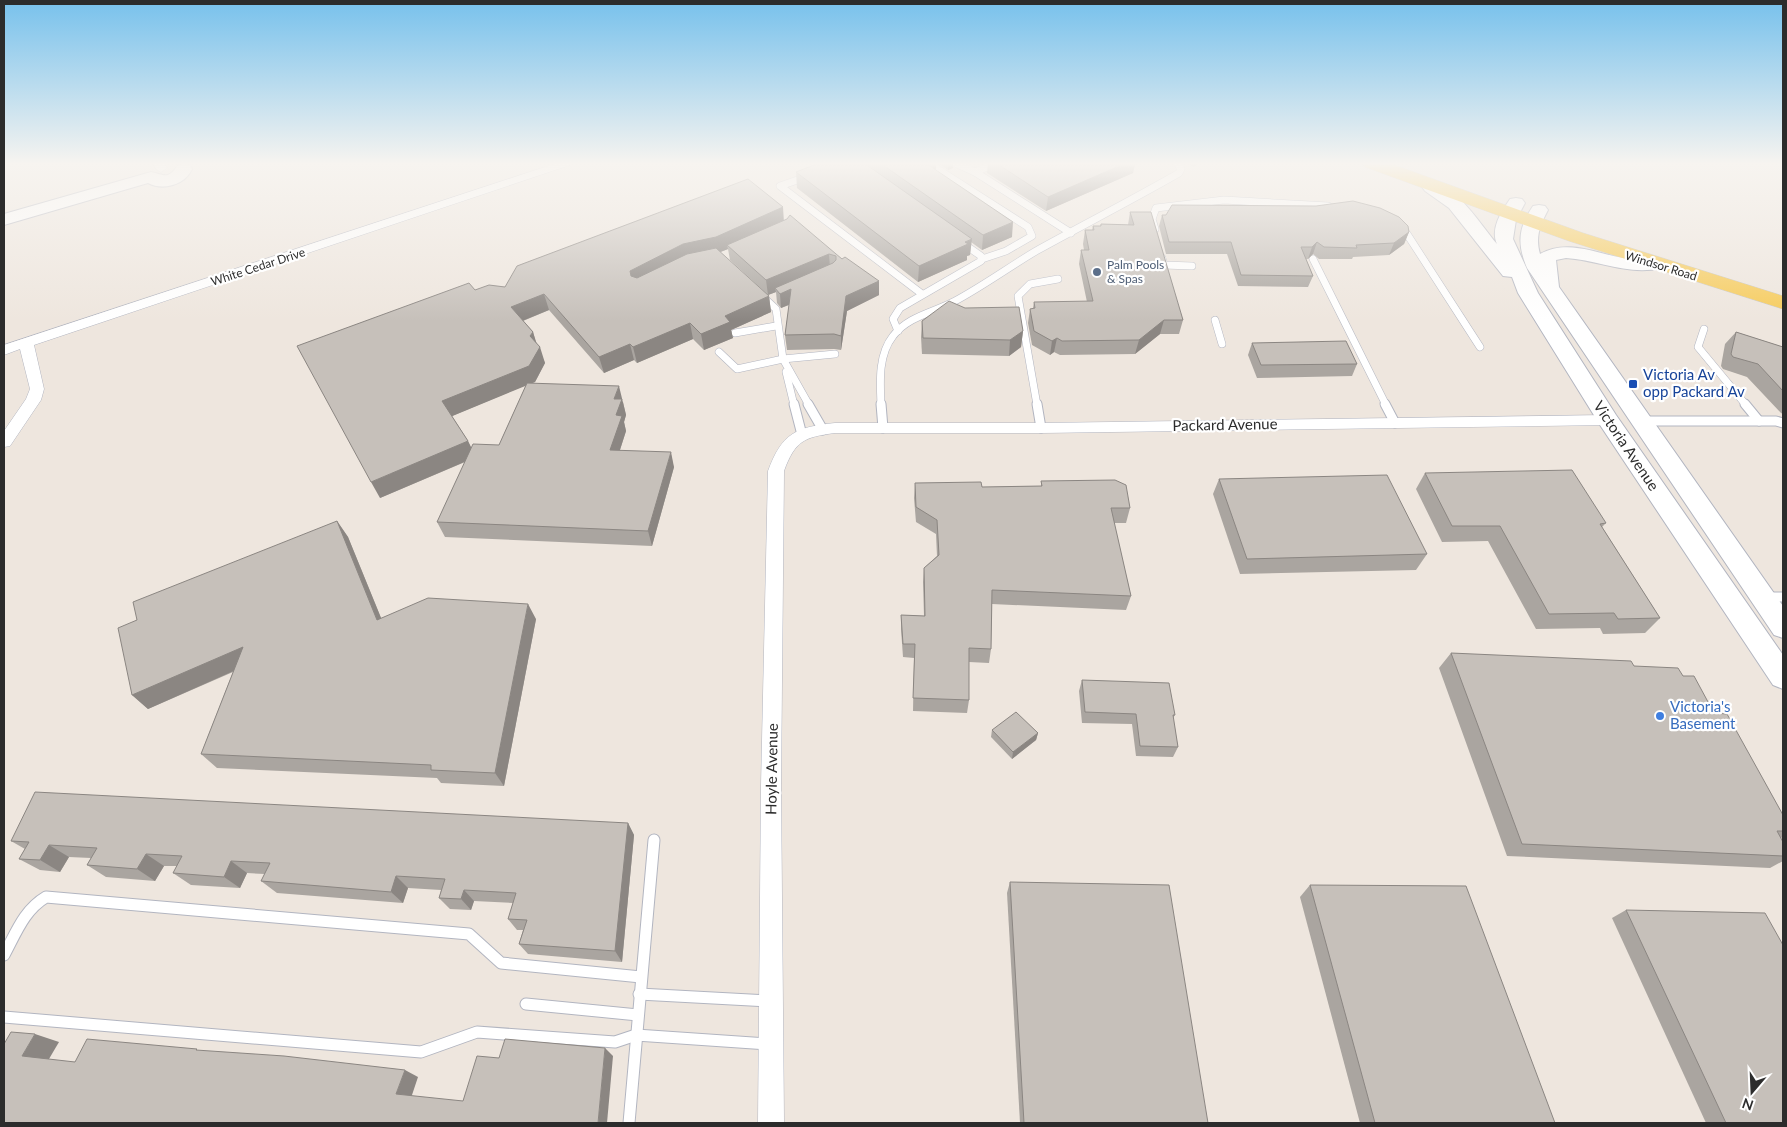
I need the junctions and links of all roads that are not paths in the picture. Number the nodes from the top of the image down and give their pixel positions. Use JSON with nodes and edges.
{"nodes":[{"id":1,"x":17,"y":216,"type":"edge"},
{"id":2,"x":411,"y":216,"type":"edge"},
{"id":3,"x":819,"y":216,"type":"edge"},
{"id":4,"x":1010,"y":216,"type":"edge"},
{"id":5,"x":1044,"y":216,"type":"edge"},
{"id":6,"x":1102,"y":216,"type":"edge"},
{"id":7,"x":1153,"y":216,"type":"edge"},
{"id":8,"x":1466,"y":216,"type":"edge"},
{"id":9,"x":1509,"y":216,"type":"edge"},
{"id":10,"x":1531,"y":216,"type":"edge"},
{"id":11,"x":1535,"y":217,"type":"junction"},
{"id":12,"x":4,"y":220,"type":"edge"},
{"id":13,"x":1390,"y":221,"type":"edge"},
{"id":14,"x":1071,"y":233,"type":"junction"},
{"id":15,"x":954,"y":236,"type":"edge"},
{"id":16,"x":1157,"y":237,"type":"edge"},
{"id":17,"x":1159,"y":246,"type":"edge"},
{"id":18,"x":982,"y":259,"type":"junction"},
{"id":19,"x":1314,"y":259,"type":"edge"},
{"id":20,"x":1654,"y":264,"type":"junction"},
{"id":21,"x":1192,"y":266,"type":"dead end"},
{"id":22,"x":1058,"y":280,"type":"dead end"},
{"id":23,"x":1783,"y":288,"type":"edge"},
{"id":24,"x":1538,"y":290,"type":"junction"},
{"id":25,"x":922,"y":294,"type":"junction"},
{"id":26,"x":777,"y":297,"type":"edge"},
{"id":27,"x":767,"y":301,"type":"junction"},
{"id":28,"x":1783,"y":302,"type":"edge"},
{"id":29,"x":1215,"y":320,"type":"dead end"},
{"id":30,"x":776,"y":326,"type":"junction"},
{"id":31,"x":1704,"y":329,"type":"dead end"},
{"id":32,"x":898,"y":331,"type":"junction"},
{"id":33,"x":735,"y":333,"type":"edge"},
{"id":34,"x":26,"y":343,"type":"junction"},
{"id":35,"x":1222,"y":344,"type":"dead end"},
{"id":36,"x":1480,"y":347,"type":"dead end"},
{"id":37,"x":4,"y":350,"type":"edge"},
{"id":38,"x":719,"y":352,"type":"dead end"},
{"id":39,"x":835,"y":354,"type":"edge"},
{"id":40,"x":783,"y":359,"type":"junction"},
{"id":41,"x":1608,"y":420,"type":"junction"},
{"id":42,"x":1640,"y":421,"type":"junction"},
{"id":43,"x":1759,"y":421,"type":"junction"},
{"id":44,"x":1395,"y":423,"type":"junction"},
{"id":45,"x":1783,"y":423,"type":"edge"},
{"id":46,"x":883,"y":428,"type":"junction"},
{"id":47,"x":1041,"y":428,"type":"junction"},
{"id":48,"x":812,"y":432,"type":"junction"},
{"id":49,"x":4,"y":442,"type":"edge"},
{"id":50,"x":1773,"y":597,"type":"edge"},
{"id":51,"x":1730,"y":598,"type":"junction"},
{"id":52,"x":1783,"y":626,"type":"edge"},
{"id":53,"x":1783,"y":677,"type":"edge"},
{"id":54,"x":654,"y":840,"type":"dead end"},
{"id":55,"x":4,"y":956,"type":"edge"},
{"id":56,"x":641,"y":977,"type":"junction"},
{"id":57,"x":640,"y":994,"type":"junction"},
{"id":58,"x":771,"y":1001,"type":"junction"},
{"id":59,"x":526,"y":1004,"type":"dead end"},
{"id":60,"x":638,"y":1015,"type":"junction"},
{"id":61,"x":4,"y":1017,"type":"edge"},
{"id":62,"x":636,"y":1035,"type":"junction"},
{"id":63,"x":771,"y":1044,"type":"junction"},
{"id":64,"x":629,"y":1123,"type":"edge"},
{"id":65,"x":771,"y":1123,"type":"edge"}],
"edges":[{"from":1,"to":12,"type":"main road"},
{"from":2,"to":34,"type":"street","name":"White Cedar Drive"},
{"from":3,"to":25,"type":"lane"},
{"from":4,"to":18,"type":"lane"},
{"from":5,"to":14,"type":"lane"},
{"from":6,"to":14,"type":"lane"},
{"from":7,"to":16,"type":"lane"},
{"from":8,"to":24,"type":"main road"},
{"from":9,"to":24,"type":"main road","name":"Victoria Avenue"},
{"from":10,"to":11,"type":"main road","name":"Windsor Road"},
{"from":11,"to":20,"type":"main road","name":"Windsor Road"},
{"from":11,"to":23,"type":"main road","name":"Windsor Road"},
{"from":11,"to":24,"type":"main road","name":"Victoria Avenue"},
{"from":13,"to":36,"type":"lane"},
{"from":14,"to":32,"type":"lane"},
{"from":15,"to":18,"type":"lane"},
{"from":17,"to":21,"type":"lane"},
{"from":18,"to":25,"type":"lane"},
{"from":19,"to":44,"type":"lane"},
{"from":20,"to":24,"type":"main road"},
{"from":20,"to":28,"type":"main road","name":"Windsor Road"},
{"from":22,"to":47,"type":"lane"},
{"from":24,"to":41,"type":"main road","name":"Victoria Avenue"},
{"from":24,"to":42,"type":"main road","name":"Victoria Avenue"},
{"from":25,"to":32,"type":"lane"},
{"from":26,"to":27,"type":"lane"},
{"from":27,"to":30,"type":"lane"},
{"from":27,"to":40,"type":"lane"},
{"from":29,"to":35,"type":"lane"},
{"from":30,"to":33,"type":"lane"},
{"from":30,"to":40,"type":"lane"},
{"from":31,"to":43,"type":"lane"},
{"from":32,"to":46,"type":"lane"},
{"from":34,"to":37,"type":"street","name":"White Cedar Drive"},
{"from":34,"to":49,"type":"street"},
{"from":38,"to":40,"type":"lane"},
{"from":39,"to":40,"type":"lane"},
{"from":40,"to":48,"type":"lane"},
{"from":40,"to":48,"type":"lane"},
{"from":41,"to":42,"type":"main road","name":"Packard Avenue"},
{"from":41,"to":44,"type":"street","name":"Packard Avenue"},
{"from":41,"to":51,"type":"main road","name":"Victoria Avenue"},
{"from":42,"to":43,"type":"lane"},
{"from":42,"to":50,"type":"main road","name":"Victoria Avenue"},
{"from":43,"to":45,"type":"lane"},
{"from":44,"to":47,"type":"street","name":"Packard Avenue"},
{"from":46,"to":47,"type":"street","name":"Packard Avenue"},
{"from":46,"to":48,"type":"street","name":"Packard Avenue"},
{"from":48,"to":58,"type":"street","name":"Hoyle Avenue"},
{"from":50,"to":51,"type":"main road"},
{"from":50,"to":52,"type":"main road","name":"Victoria Avenue"},
{"from":51,"to":53,"type":"main road","name":"Victoria Avenue"},
{"from":54,"to":56,"type":"lane"},
{"from":55,"to":56,"type":"lane"},
{"from":56,"to":57,"type":"lane"},
{"from":57,"to":58,"type":"lane"},
{"from":57,"to":60,"type":"lane"},
{"from":58,"to":63,"type":"street","name":"Hoyle Avenue"},
{"from":59,"to":60,"type":"lane"},
{"from":60,"to":62,"type":"lane"},
{"from":61,"to":62,"type":"lane"},
{"from":62,"to":63,"type":"lane"},
{"from":62,"to":64,"type":"lane"},
{"from":63,"to":65,"type":"street","name":"Hoyle Avenue"}]}
